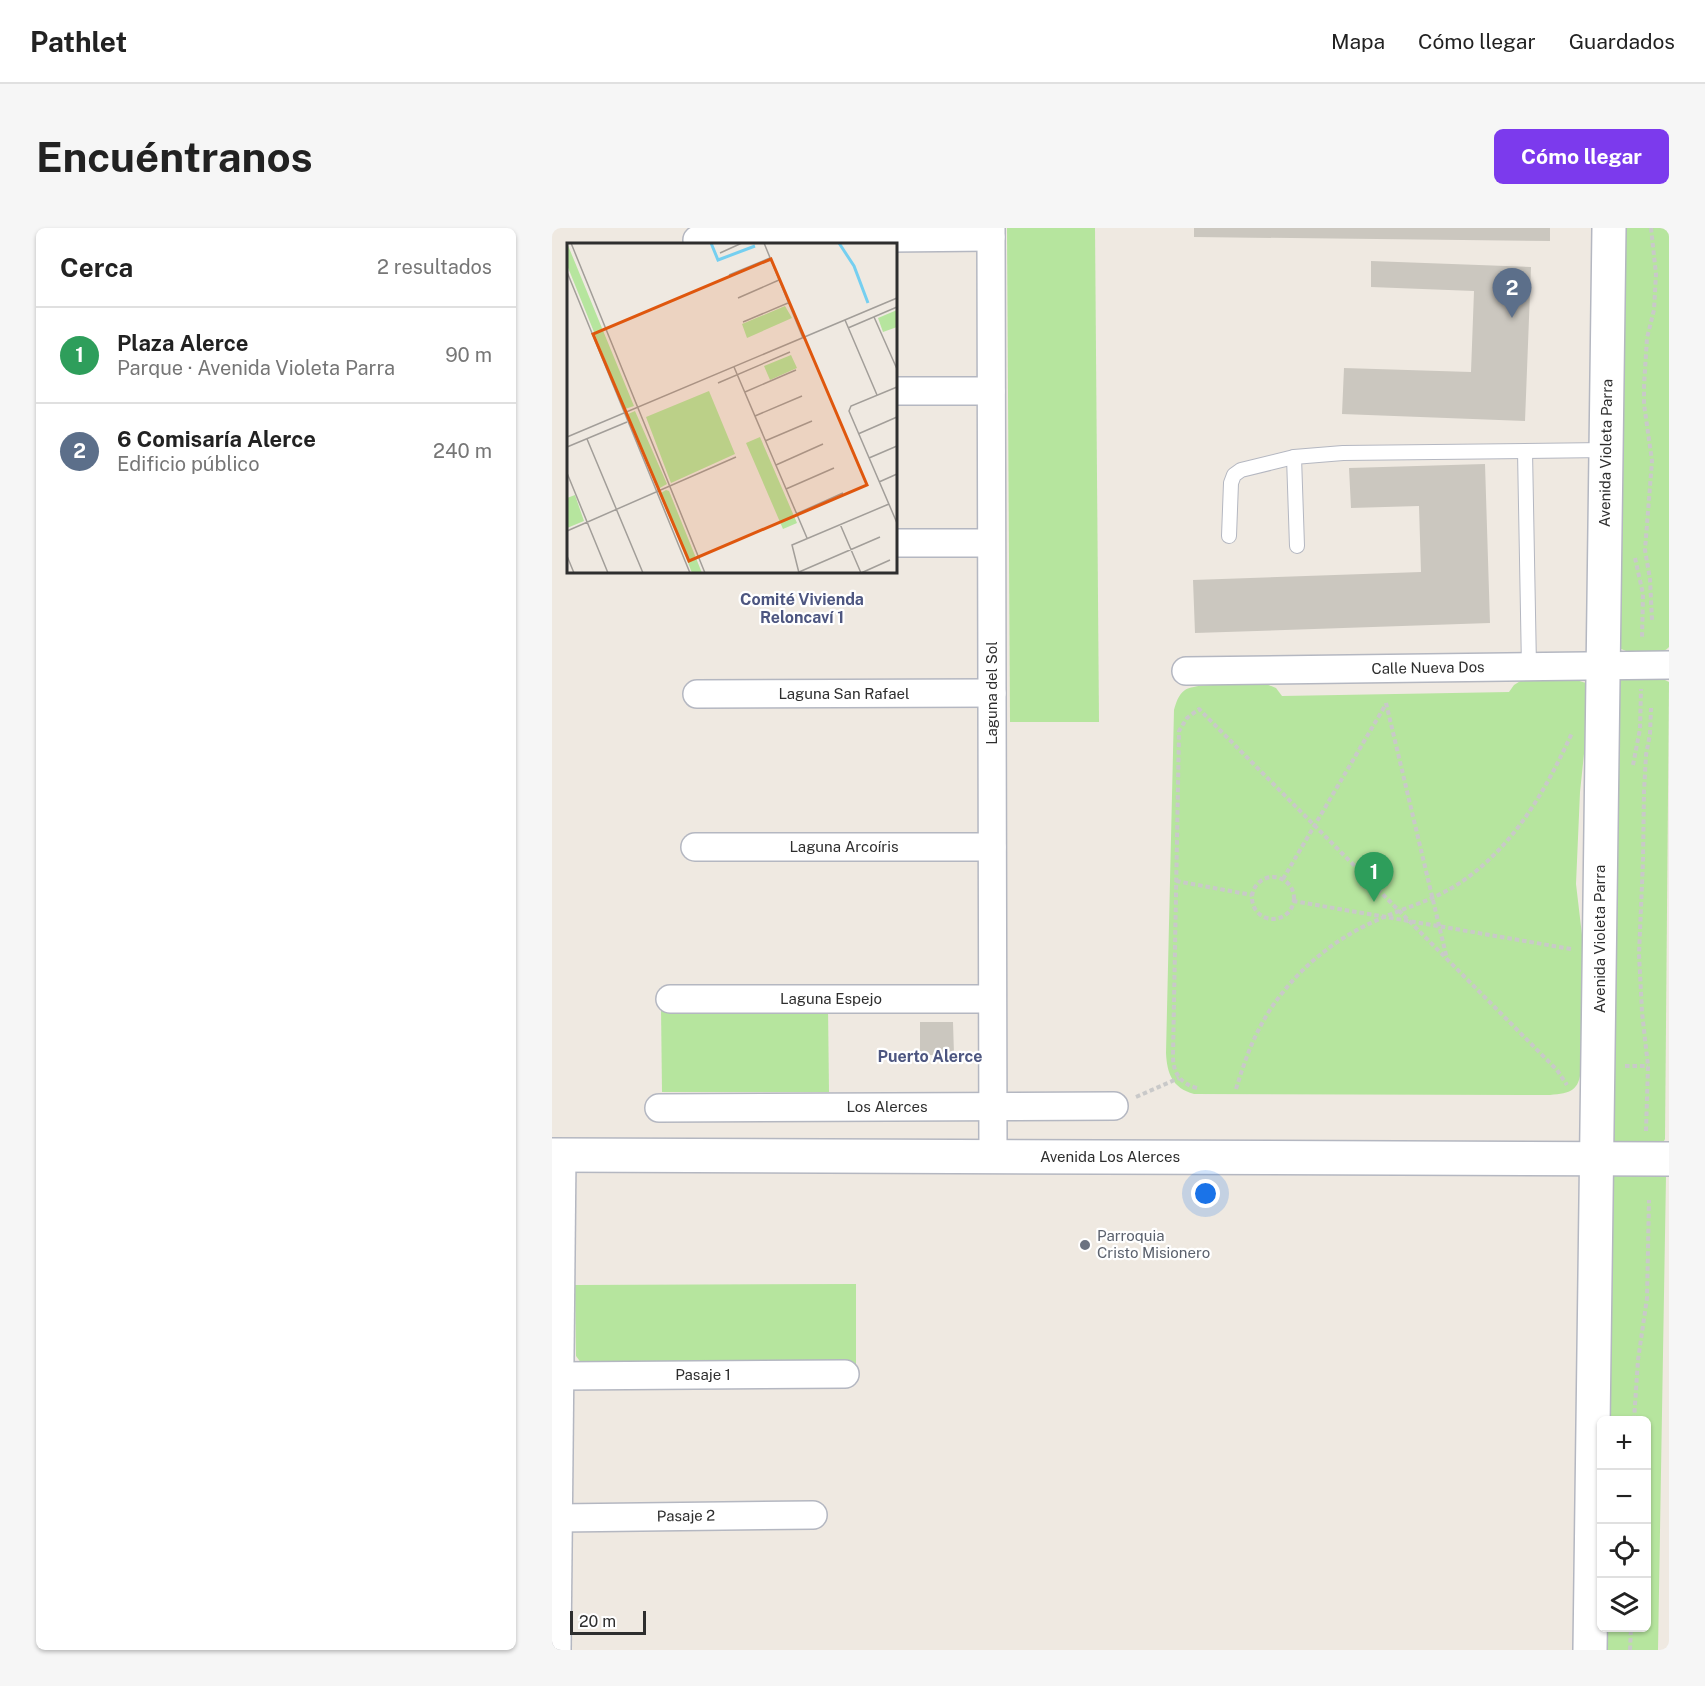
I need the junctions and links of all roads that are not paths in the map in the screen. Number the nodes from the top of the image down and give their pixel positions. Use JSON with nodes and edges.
{"nodes":[{"id":1,"x":1609,"y":228,"type":"edge"},
{"id":2,"x":991,"y":232,"type":"edge"},
{"id":3,"x":697,"y":240,"type":"dead end"},
{"id":4,"x":991,"y":391,"type":"junction"},
{"id":5,"x":897,"y":392,"type":"edge"},
{"id":6,"x":1606,"y":450,"type":"junction"},
{"id":7,"x":1525,"y":451,"type":"junction"},
{"id":8,"x":1294,"y":458,"type":"junction"},
{"id":9,"x":1229,"y":536,"type":"dead end"},
{"id":10,"x":897,"y":543,"type":"edge"},
{"id":11,"x":991,"y":543,"type":"junction"},
{"id":12,"x":1297,"y":546,"type":"dead end"},
{"id":13,"x":1669,"y":665,"type":"edge"},
{"id":14,"x":1602,"y":666,"type":"junction"},
{"id":15,"x":1529,"y":667,"type":"junction"},
{"id":16,"x":1186,"y":671,"type":"dead end"},
{"id":17,"x":992,"y":693,"type":"junction"},
{"id":18,"x":697,"y":694,"type":"dead end"},
{"id":19,"x":695,"y":847,"type":"dead end"},
{"id":20,"x":992,"y":847,"type":"junction"},
{"id":21,"x":670,"y":999,"type":"dead end"},
{"id":22,"x":992,"y":999,"type":"junction"},
{"id":23,"x":1114,"y":1106,"type":"road end"},
{"id":24,"x":993,"y":1107,"type":"junction"},
{"id":25,"x":659,"y":1108,"type":"dead end"},
{"id":26,"x":1661,"y":1145,"type":"edge"},
{"id":27,"x":557,"y":1155,"type":"edge"},
{"id":28,"x":993,"y":1157,"type":"junction"},
{"id":29,"x":1598,"y":1158,"type":"junction"},
{"id":30,"x":557,"y":1231,"type":"edge"},
{"id":31,"x":845,"y":1374,"type":"dead end"},
{"id":32,"x":560,"y":1376,"type":"junction"},
{"id":33,"x":813,"y":1515,"type":"dead end"},
{"id":34,"x":558,"y":1518,"type":"junction"},
{"id":35,"x":555,"y":1599,"type":"edge"},
{"id":36,"x":556,"y":1645,"type":"edge"},
{"id":37,"x":1590,"y":1650,"type":"edge"}],
"edges":[{"from":1,"to":6,"type":"main road","name":"Avenida Violeta Parra"},
{"from":2,"to":3,"type":"street"},
{"from":2,"to":4,"type":"street","name":"Laguna del Sol"},
{"from":4,"to":5,"type":"street"},
{"from":4,"to":11,"type":"street","name":"Laguna del Sol"},
{"from":6,"to":7,"type":"lane"},
{"from":6,"to":14,"type":"main road","name":"Avenida Violeta Parra"},
{"from":7,"to":8,"type":"lane"},
{"from":7,"to":15,"type":"lane"},
{"from":8,"to":9,"type":"lane"},
{"from":8,"to":12,"type":"lane"},
{"from":10,"to":11,"type":"street"},
{"from":11,"to":17,"type":"street","name":"Laguna del Sol"},
{"from":13,"to":14,"type":"street","name":"Calle Nueva Dos"},
{"from":14,"to":15,"type":"street","name":"Calle Nueva Dos"},
{"from":14,"to":29,"type":"main road","name":"Avenida Violeta Parra"},
{"from":15,"to":16,"type":"street","name":"Calle Nueva Dos"},
{"from":17,"to":18,"type":"street","name":"Laguna San Rafael"},
{"from":17,"to":20,"type":"street","name":"Laguna del Sol"},
{"from":19,"to":20,"type":"street","name":"Laguna Arcoíris"},
{"from":20,"to":22,"type":"street","name":"Laguna del Sol"},
{"from":21,"to":22,"type":"street","name":"Laguna Espejo"},
{"from":22,"to":24,"type":"street","name":"Laguna del Sol"},
{"from":23,"to":24,"type":"street","name":"Los Alerces"},
{"from":24,"to":25,"type":"street","name":"Los Alerces"},
{"from":24,"to":28,"type":"street","name":"Laguna del Sol"},
{"from":26,"to":29,"type":"main road","name":"Avenida Los Alerces"},
{"from":27,"to":28,"type":"main road","name":"Avenida Los Alerces"},
{"from":27,"to":30,"type":"street"},
{"from":28,"to":29,"type":"main road","name":"Avenida Los Alerces"},
{"from":29,"to":37,"type":"main road","name":"Avenida Violeta Parra"},
{"from":30,"to":32,"type":"street"},
{"from":31,"to":32,"type":"street","name":"Pasaje 1"},
{"from":32,"to":34,"type":"street"},
{"from":33,"to":34,"type":"street","name":"Pasaje 2"},
{"from":34,"to":35,"type":"street"},
{"from":35,"to":36,"type":"street"}]}
